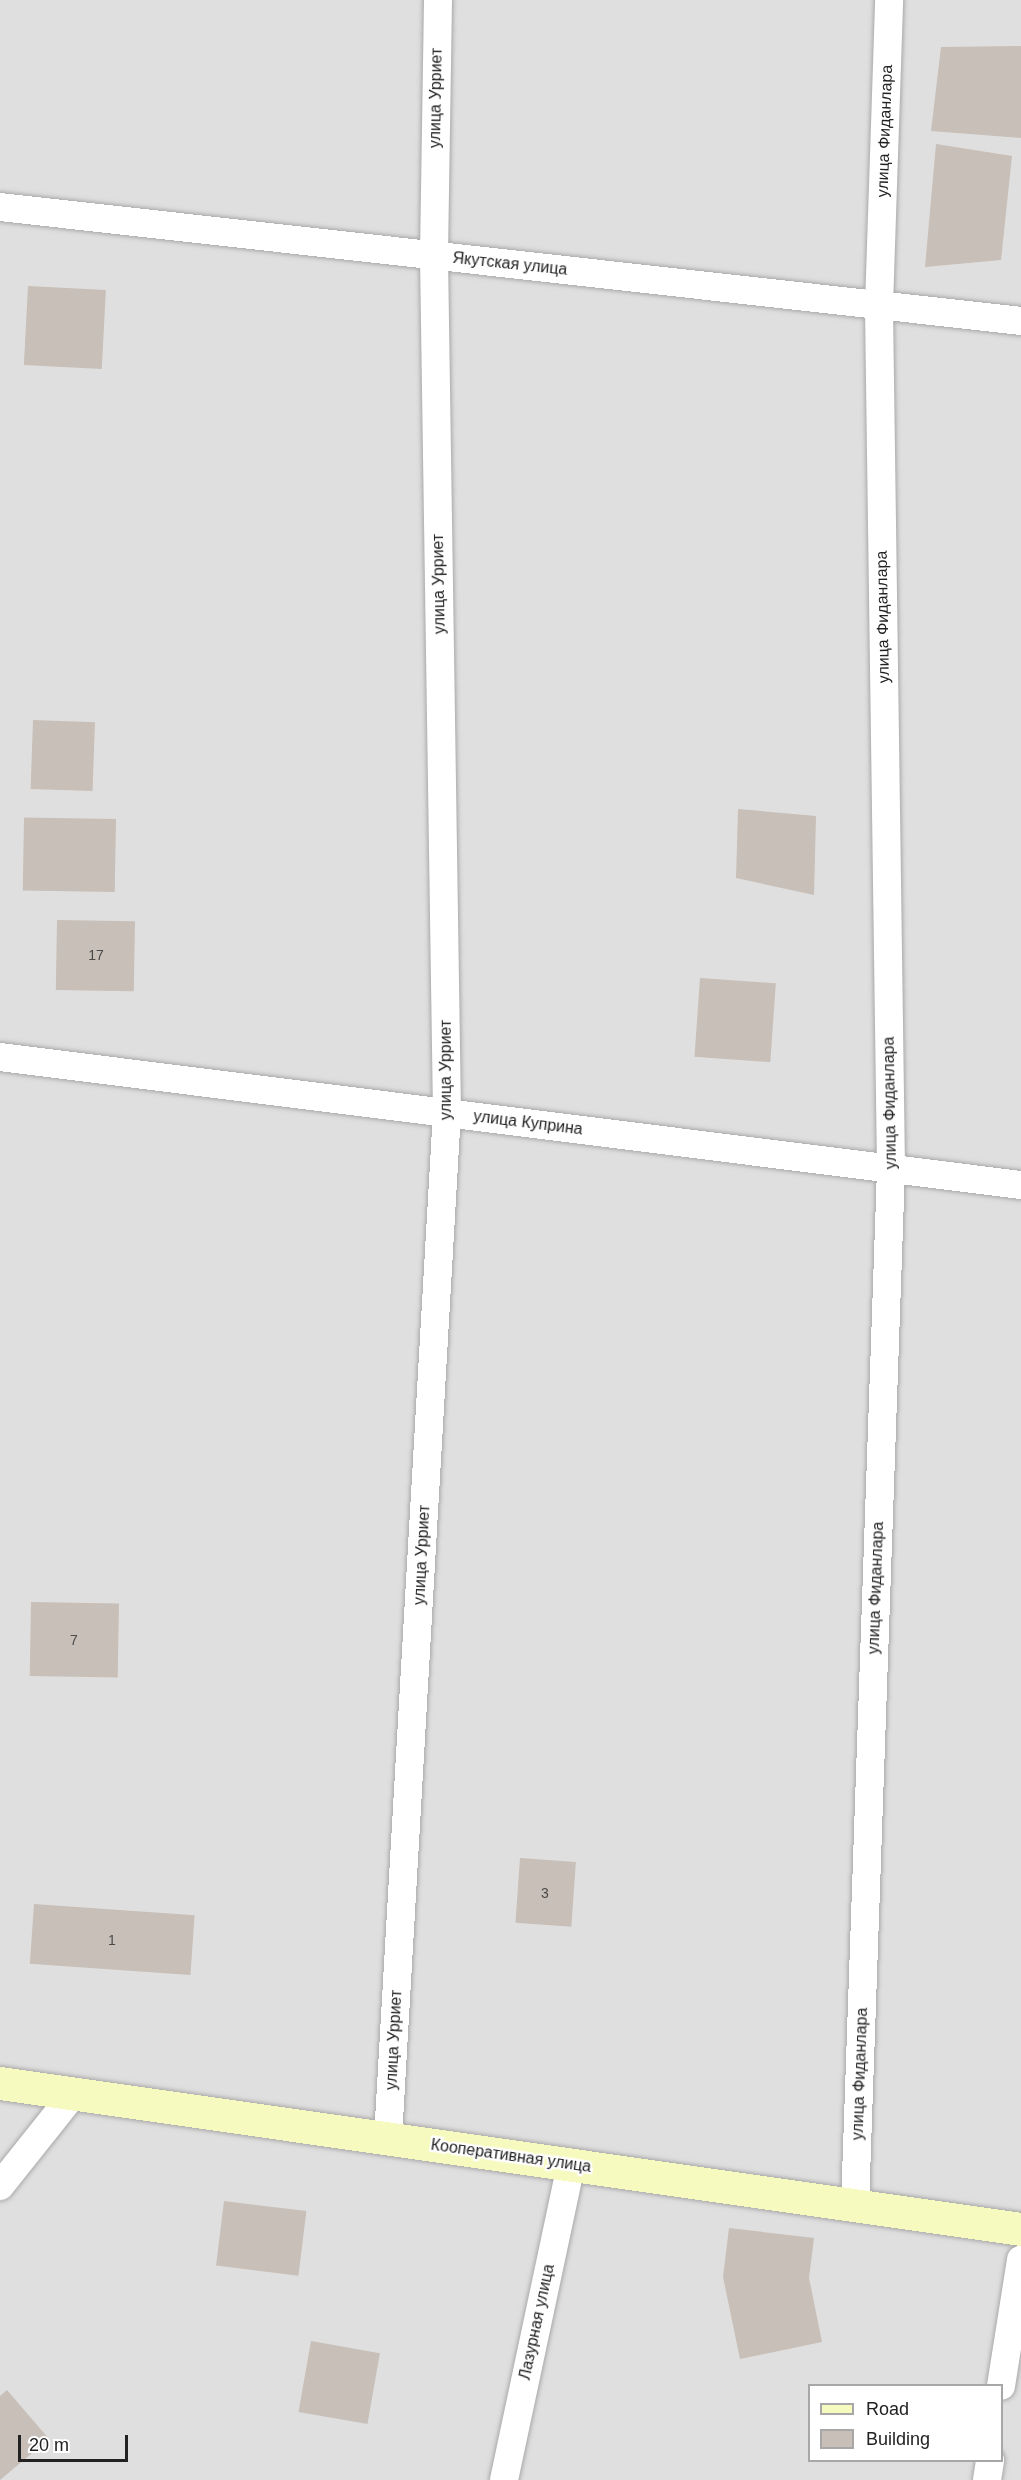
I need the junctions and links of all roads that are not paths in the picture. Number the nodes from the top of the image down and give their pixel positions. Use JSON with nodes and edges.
{"nodes":[{"id":1,"x":438,"y":0,"type":"edge"},
{"id":2,"x":889,"y":0,"type":"edge"},
{"id":3,"x":0,"y":207,"type":"edge"},
{"id":4,"x":434,"y":255,"type":"junction"},
{"id":5,"x":879,"y":306,"type":"junction"},
{"id":6,"x":1021,"y":321,"type":"edge"},
{"id":7,"x":0,"y":1057,"type":"edge"},
{"id":8,"x":447,"y":1113,"type":"junction"},
{"id":9,"x":891,"y":1168,"type":"junction"},
{"id":10,"x":1021,"y":1185,"type":"edge"},
{"id":11,"x":0,"y":2083,"type":"edge"},
{"id":12,"x":74,"y":2093,"type":"junction"},
{"id":13,"x":388,"y":2138,"type":"junction"},
{"id":14,"x":571,"y":2165,"type":"junction"},
{"id":15,"x":0,"y":2186,"type":"edge"},
{"id":16,"x":855,"y":2205,"type":"junction"},
{"id":17,"x":1021,"y":2229,"type":"edge"},
{"id":18,"x":1021,"y":2260,"type":"edge"},
{"id":19,"x":1001,"y":2384,"type":"edge"},
{"id":20,"x":990,"y":2462,"type":"edge"},
{"id":21,"x":504,"y":2480,"type":"edge"},
{"id":22,"x":987,"y":2480,"type":"edge"}],
"edges":[{"from":1,"to":4,"type":"street","name":"улица Урриет"},
{"from":2,"to":5,"type":"street","name":"улица Фиданлара"},
{"from":3,"to":4,"type":"street","name":"Якутская улица"},
{"from":4,"to":5,"type":"street","name":"Якутская улица"},
{"from":4,"to":8,"type":"street","name":"улица Урриет"},
{"from":5,"to":6,"type":"street","name":"Якутская улица"},
{"from":5,"to":9,"type":"street","name":"улица Фиданлара"},
{"from":7,"to":8,"type":"street","name":"улица Куприна"},
{"from":8,"to":9,"type":"street","name":"улица Куприна"},
{"from":8,"to":13,"type":"street","name":"улица Урриет"},
{"from":9,"to":10,"type":"street","name":"улица Куприна"},
{"from":9,"to":16,"type":"street","name":"улица Фиданлара"},
{"from":11,"to":12,"type":"street","name":"Кооперативная улица"},
{"from":12,"to":13,"type":"street","name":"Кооперативная улица"},
{"from":12,"to":15,"type":"street"},
{"from":13,"to":14,"type":"street","name":"Кооперативная улица"},
{"from":14,"to":16,"type":"street","name":"Кооперативная улица"},
{"from":14,"to":21,"type":"street","name":"Лазурная улица"},
{"from":16,"to":17,"type":"street","name":"Кооперативная улица"},
{"from":18,"to":19,"type":"street"},
{"from":20,"to":22,"type":"street"}]}
